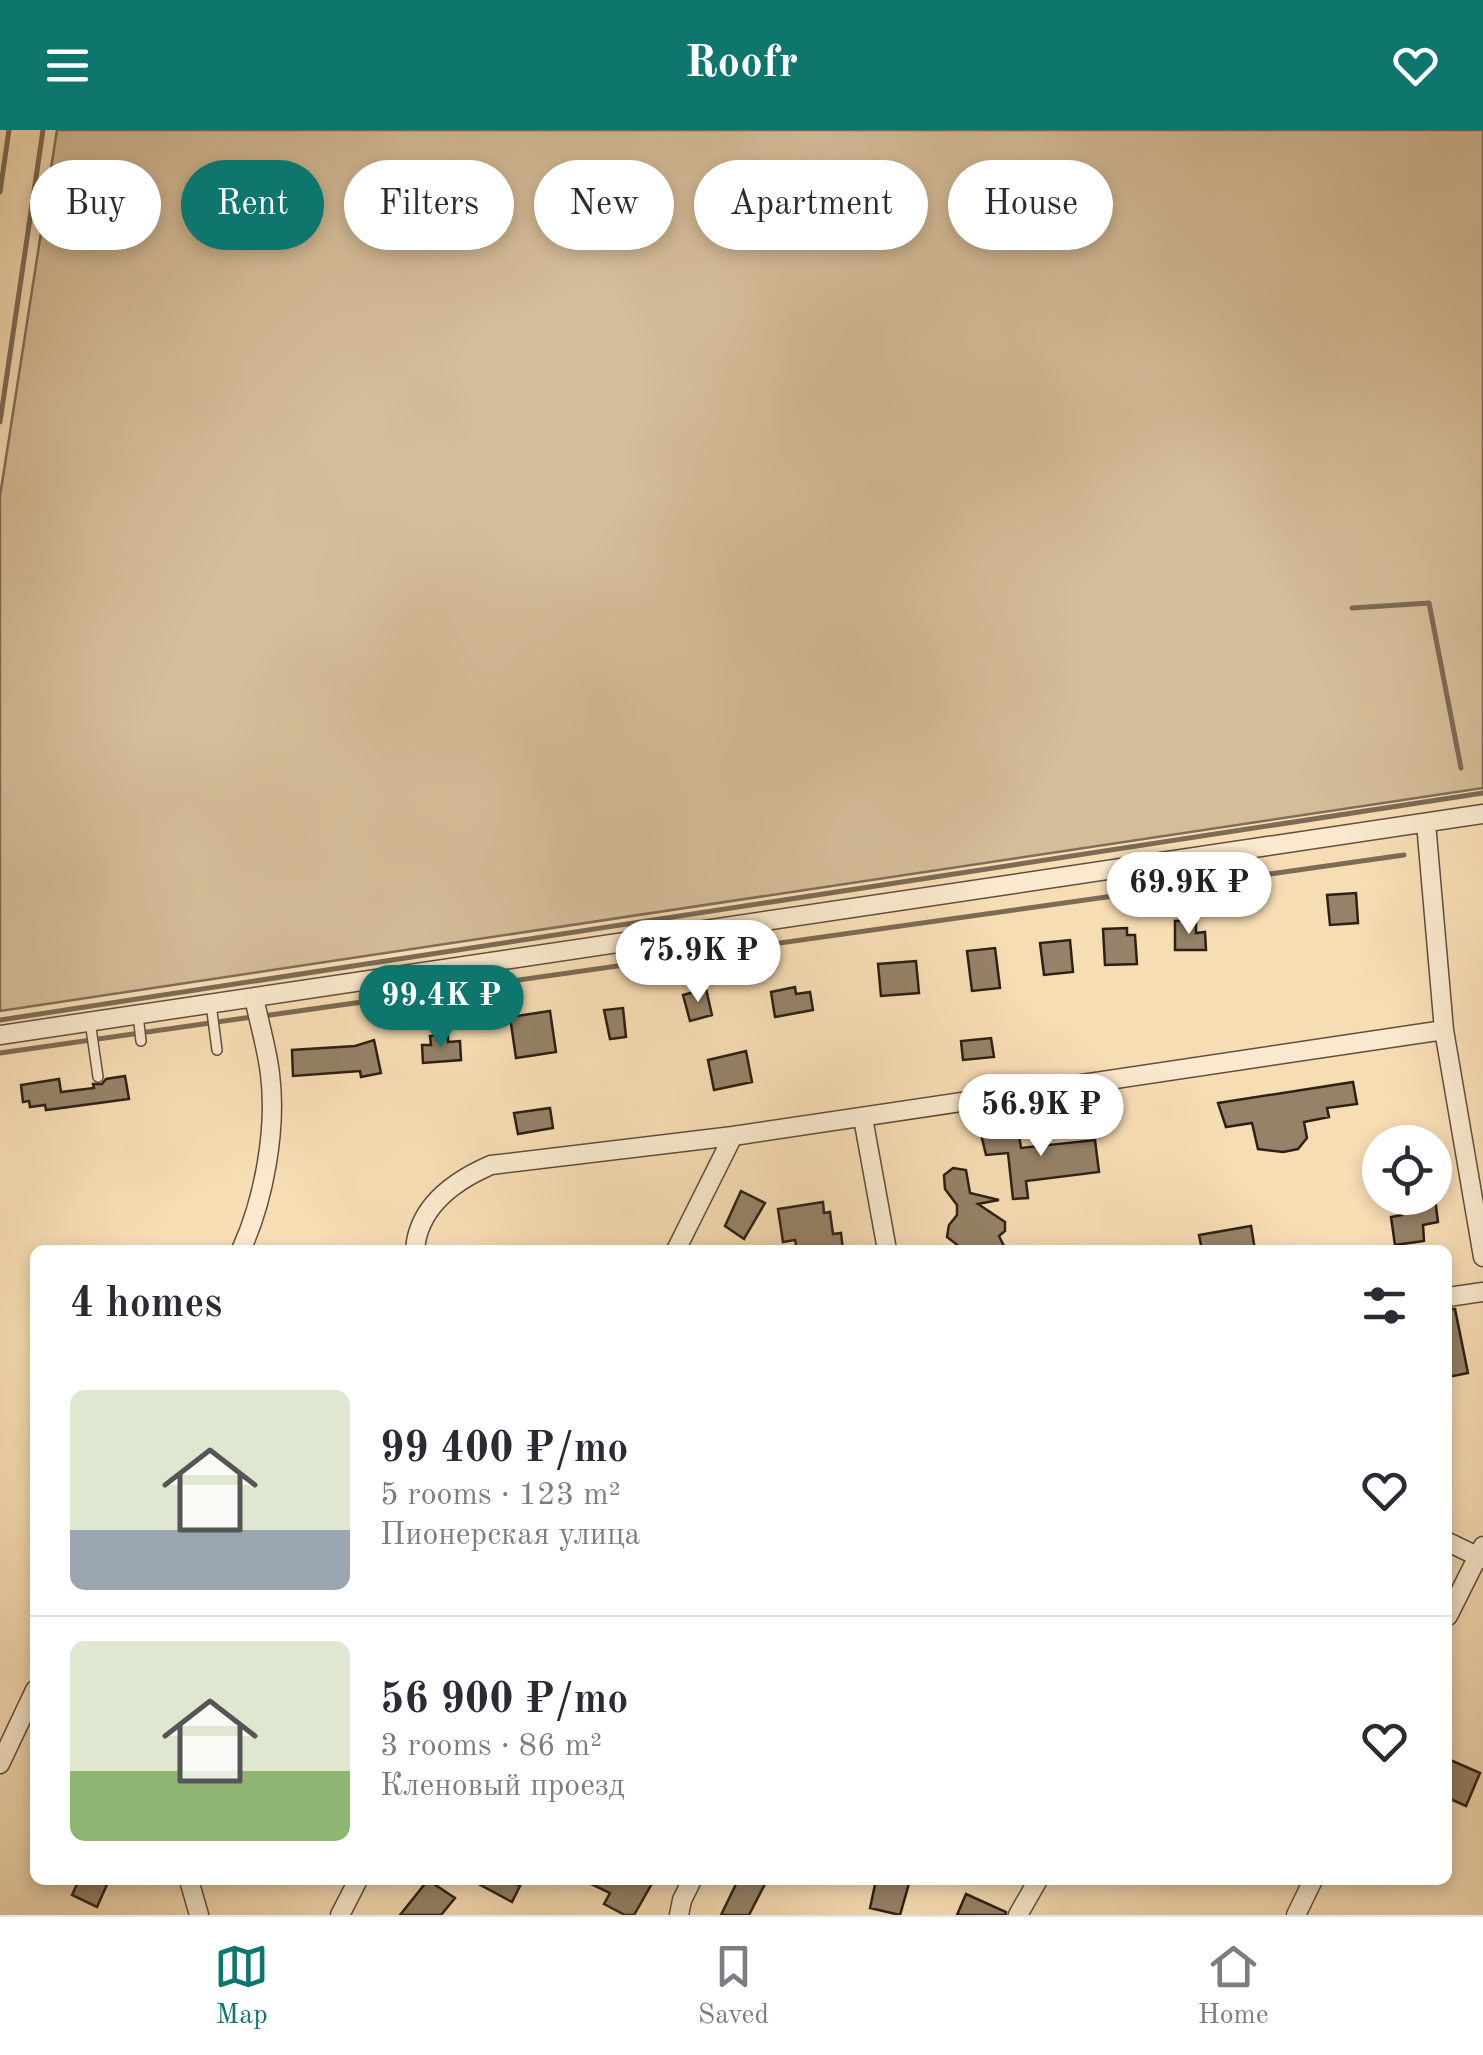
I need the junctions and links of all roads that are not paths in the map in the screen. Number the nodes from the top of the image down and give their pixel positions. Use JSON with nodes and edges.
{"nodes":[{"id":1,"x":1483,"y":814,"type":"edge"},
{"id":2,"x":1426,"y":822,"type":"junction"},
{"id":3,"x":254,"y":998,"type":"junction"},
{"id":4,"x":211,"y":1004,"type":"junction"},
{"id":5,"x":138,"y":1015,"type":"junction"},
{"id":6,"x":90,"y":1022,"type":"junction"},
{"id":7,"x":1444,"y":1030,"type":"junction"},
{"id":8,"x":0,"y":1035,"type":"edge"},
{"id":9,"x":141,"y":1042,"type":"dead end"},
{"id":10,"x":218,"y":1050,"type":"dead end"},
{"id":11,"x":98,"y":1078,"type":"dead end"},
{"id":12,"x":864,"y":1118,"type":"junction"},
{"id":13,"x":733,"y":1136,"type":"junction"},
{"id":14,"x":243,"y":1245,"type":"edge"},
{"id":15,"x":415,"y":1245,"type":"edge"},
{"id":16,"x":678,"y":1245,"type":"edge"},
{"id":17,"x":886,"y":1245,"type":"edge"},
{"id":18,"x":1483,"y":1257,"type":"edge"},
{"id":19,"x":1483,"y":1292,"type":"edge"},
{"id":20,"x":1452,"y":1296,"type":"edge"},
{"id":21,"x":1452,"y":1543,"type":"edge"},
{"id":22,"x":1481,"y":1554,"type":"edge"},
{"id":23,"x":1452,"y":1608,"type":"edge"},
{"id":24,"x":30,"y":1701,"type":"edge"},
{"id":25,"x":0,"y":1764,"type":"edge"},
{"id":26,"x":190,"y":1885,"type":"edge"},
{"id":27,"x":355,"y":1885,"type":"edge"},
{"id":28,"x":690,"y":1885,"type":"edge"},
{"id":29,"x":1035,"y":1885,"type":"edge"},
{"id":30,"x":1311,"y":1885,"type":"edge"},
{"id":31,"x":199,"y":1915,"type":"edge"},
{"id":32,"x":340,"y":1915,"type":"edge"},
{"id":33,"x":679,"y":1915,"type":"edge"},
{"id":34,"x":1018,"y":1915,"type":"edge"},
{"id":35,"x":1296,"y":1915,"type":"edge"}],
"edges":[{"from":1,"to":2,"type":"street"},
{"from":2,"to":3,"type":"street"},
{"from":2,"to":7,"type":"street"},
{"from":3,"to":4,"type":"street"},
{"from":3,"to":14,"type":"street"},
{"from":4,"to":5,"type":"street"},
{"from":4,"to":10,"type":"lane"},
{"from":5,"to":6,"type":"street"},
{"from":5,"to":9,"type":"lane"},
{"from":6,"to":8,"type":"street"},
{"from":6,"to":11,"type":"lane"},
{"from":7,"to":12,"type":"street"},
{"from":7,"to":18,"type":"street"},
{"from":12,"to":13,"type":"street"},
{"from":12,"to":17,"type":"street"},
{"from":13,"to":15,"type":"street"},
{"from":13,"to":16,"type":"street"},
{"from":19,"to":20,"type":"street"},
{"from":21,"to":22,"type":"street"},
{"from":22,"to":23,"type":"street"},
{"from":24,"to":25,"type":"street"},
{"from":26,"to":31,"type":"street"},
{"from":27,"to":32,"type":"street"},
{"from":28,"to":33,"type":"street"},
{"from":29,"to":34,"type":"street"},
{"from":30,"to":35,"type":"street"}]}
